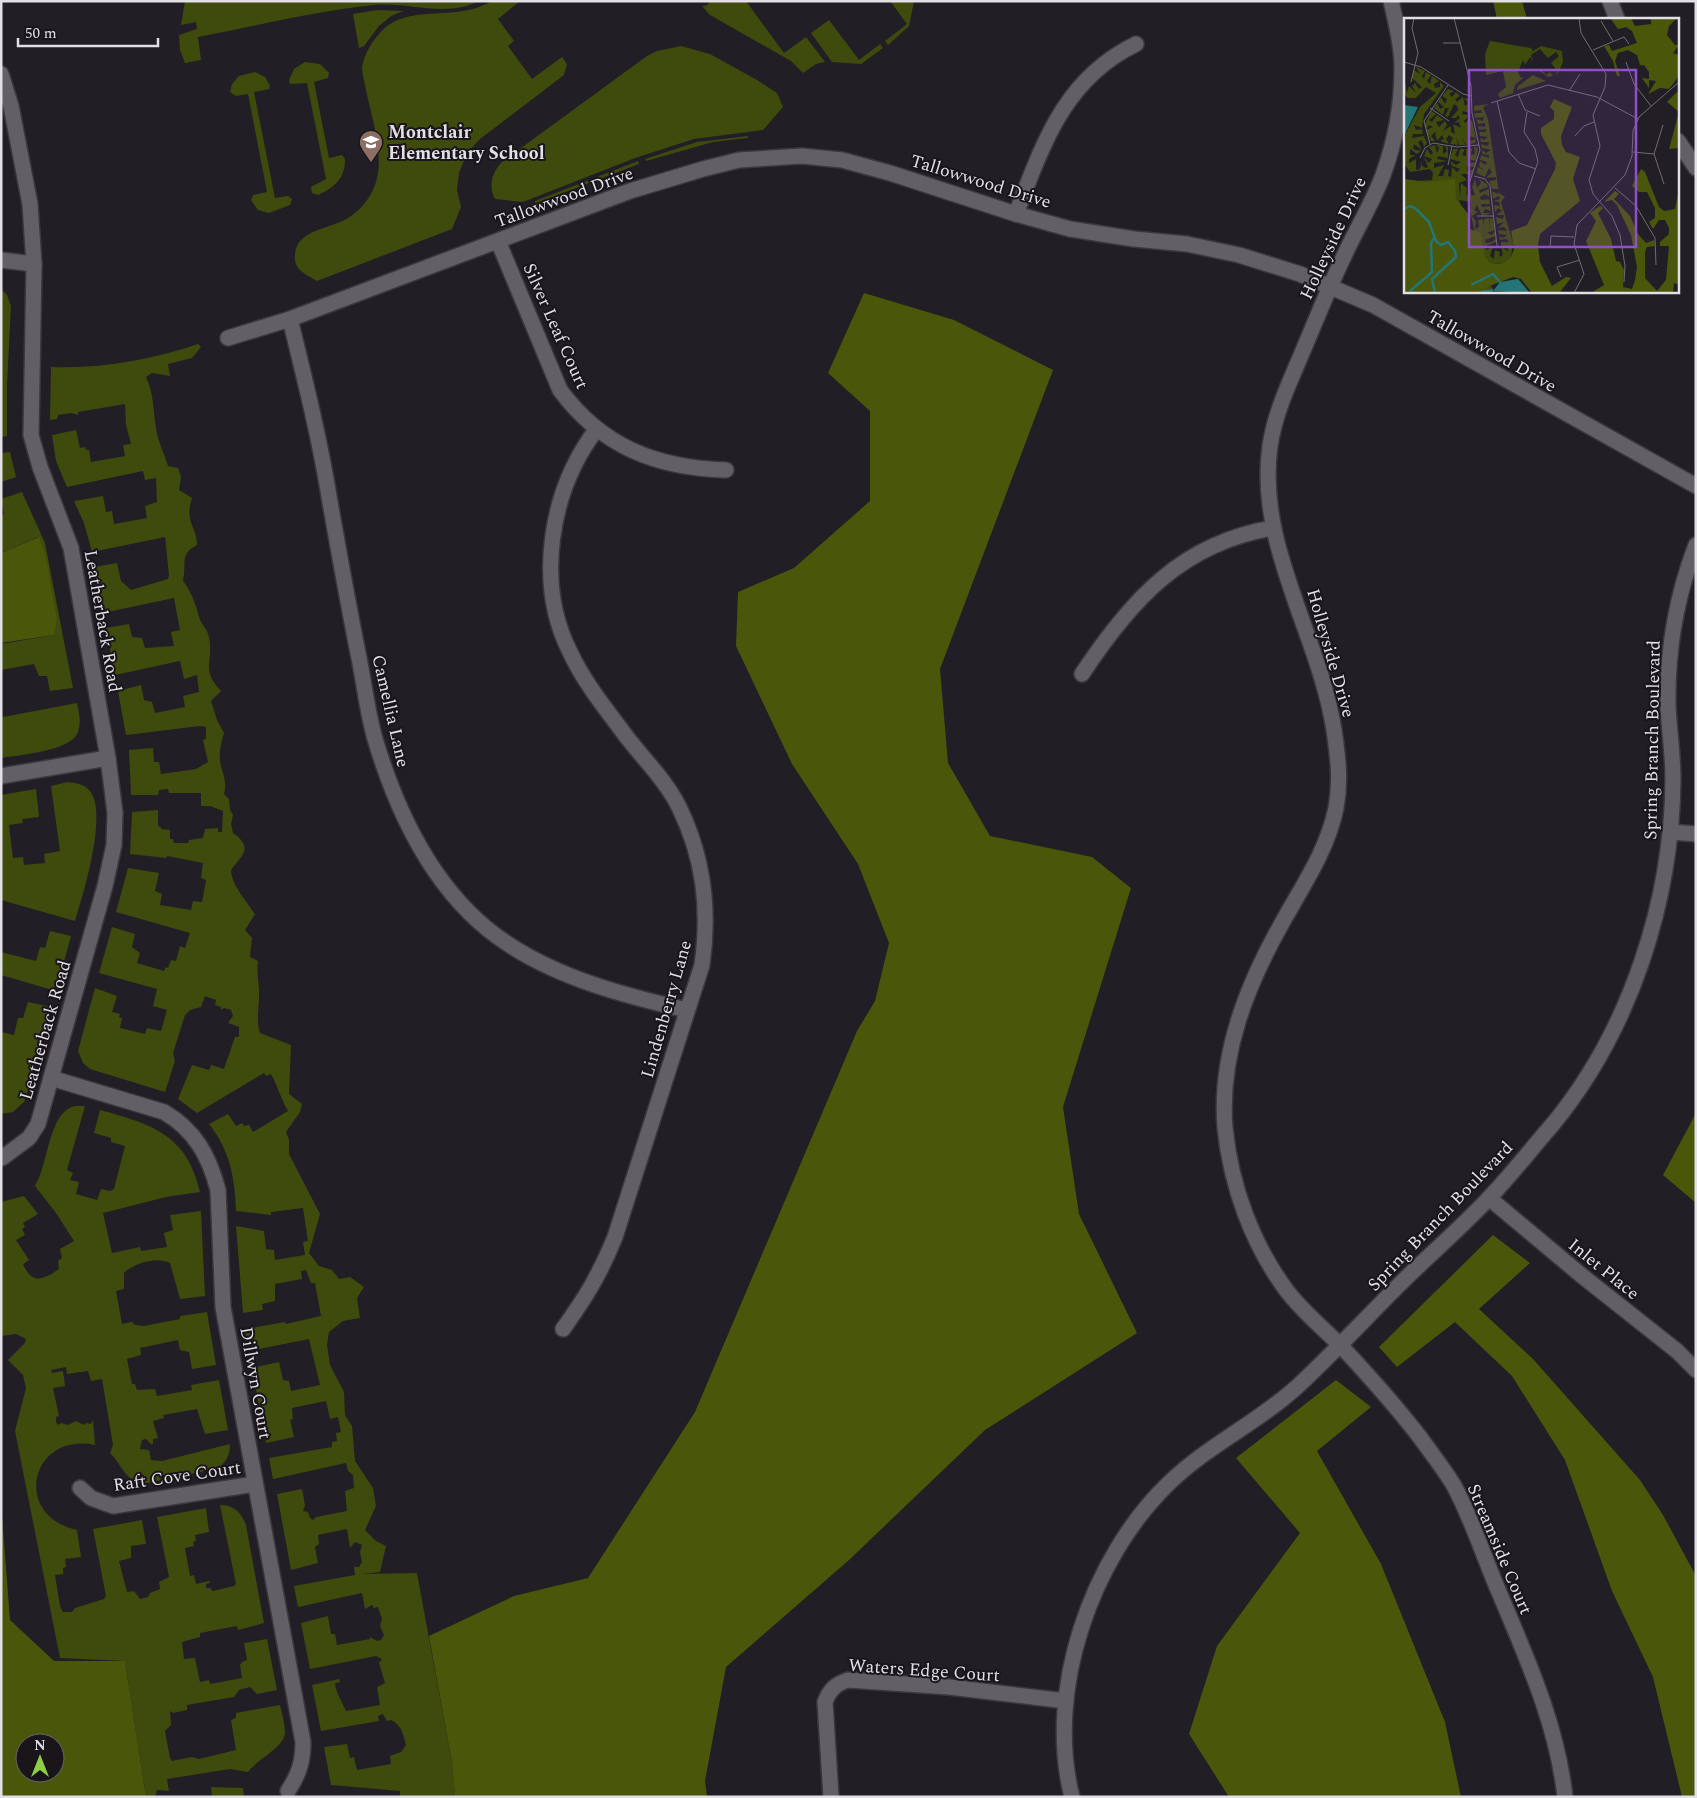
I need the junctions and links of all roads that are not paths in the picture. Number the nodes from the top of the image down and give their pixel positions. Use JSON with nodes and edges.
{"nodes":[{"id":1,"x":1391,"y":1,"type":"edge"},
{"id":2,"x":1610,"y":1,"type":"edge"},
{"id":3,"x":1617,"y":18,"type":"edge"},
{"id":4,"x":1136,"y":44,"type":"dead end"},
{"id":5,"x":1,"y":74,"type":"edge"},
{"id":6,"x":1680,"y":144,"type":"edge"},
{"id":7,"x":1696,"y":168,"type":"edge"},
{"id":8,"x":1016,"y":214,"type":"junction"},
{"id":9,"x":498,"y":241,"type":"junction"},
{"id":10,"x":1,"y":260,"type":"edge"},
{"id":11,"x":34,"y":264,"type":"junction"},
{"id":12,"x":1330,"y":285,"type":"junction"},
{"id":13,"x":290,"y":319,"type":"junction"},
{"id":14,"x":228,"y":338,"type":"dead end"},
{"id":15,"x":596,"y":430,"type":"junction"},
{"id":16,"x":726,"y":470,"type":"dead end"},
{"id":17,"x":1696,"y":486,"type":"edge"},
{"id":18,"x":1273,"y":528,"type":"junction"},
{"id":19,"x":1696,"y":545,"type":"edge"},
{"id":20,"x":1082,"y":674,"type":"dead end"},
{"id":21,"x":108,"y":758,"type":"junction"},
{"id":22,"x":1,"y":776,"type":"edge"},
{"id":23,"x":1671,"y":832,"type":"junction"},
{"id":24,"x":1696,"y":834,"type":"edge"},
{"id":25,"x":687,"y":1010,"type":"junction"},
{"id":26,"x":51,"y":1078,"type":"junction"},
{"id":27,"x":2,"y":1158,"type":"edge"},
{"id":28,"x":1489,"y":1198,"type":"junction"},
{"id":29,"x":563,"y":1329,"type":"dead end"},
{"id":30,"x":1341,"y":1346,"type":"junction"},
{"id":31,"x":1696,"y":1370,"type":"edge"},
{"id":32,"x":255,"y":1484,"type":"junction"},
{"id":33,"x":80,"y":1488,"type":"dead end"},
{"id":34,"x":1066,"y":1701,"type":"junction"},
{"id":35,"x":288,"y":1791,"type":"dead end"},
{"id":36,"x":831,"y":1797,"type":"edge"},
{"id":37,"x":1072,"y":1797,"type":"edge"},
{"id":38,"x":1566,"y":1797,"type":"edge"}],
"edges":[{"from":1,"to":12,"type":"street","name":"Holleyside Drive"},
{"from":2,"to":3,"type":"street"},
{"from":4,"to":8,"type":"street"},
{"from":5,"to":11,"type":"street","name":"Leatherback Road"},
{"from":6,"to":7,"type":"street"},
{"from":8,"to":9,"type":"street","name":"Tallowwood Drive"},
{"from":8,"to":12,"type":"street","name":"Tallowwood Drive"},
{"from":9,"to":13,"type":"street","name":"Tallowwood Drive"},
{"from":9,"to":15,"type":"street","name":"Silver Leaf Court"},
{"from":10,"to":11,"type":"street"},
{"from":11,"to":21,"type":"street","name":"Leatherback Road"},
{"from":12,"to":17,"type":"street","name":"Tallowwood Drive"},
{"from":12,"to":18,"type":"street","name":"Holleyside Drive"},
{"from":13,"to":14,"type":"street","name":"Tallowwood Drive"},
{"from":13,"to":25,"type":"street","name":"Camellia Lane"},
{"from":15,"to":16,"type":"street","name":"Silver Leaf Court"},
{"from":15,"to":25,"type":"street","name":"Lindenberry Lane"},
{"from":18,"to":20,"type":"street"},
{"from":18,"to":30,"type":"street","name":"Holleyside Drive"},
{"from":19,"to":23,"type":"street","name":"Spring Branch Boulevard"},
{"from":21,"to":22,"type":"street"},
{"from":21,"to":26,"type":"street","name":"Leatherback Road"},
{"from":23,"to":24,"type":"street"},
{"from":23,"to":28,"type":"street","name":"Spring Branch Boulevard"},
{"from":25,"to":29,"type":"street","name":"Lindenberry Lane"},
{"from":26,"to":27,"type":"street","name":"Leatherback Road"},
{"from":26,"to":32,"type":"street","name":"Dillwyn Court"},
{"from":28,"to":30,"type":"street","name":"Spring Branch Boulevard"},
{"from":28,"to":31,"type":"street","name":"Inlet Place"},
{"from":30,"to":34,"type":"street","name":"Spring Branch Boulevard"},
{"from":30,"to":38,"type":"street","name":"Streamside Court"},
{"from":32,"to":33,"type":"street","name":"Raft Cove Court"},
{"from":32,"to":35,"type":"street","name":"Dillwyn Court"},
{"from":34,"to":36,"type":"street","name":"Waters Edge Court"},
{"from":34,"to":37,"type":"street","name":"Spring Branch Boulevard"}]}
